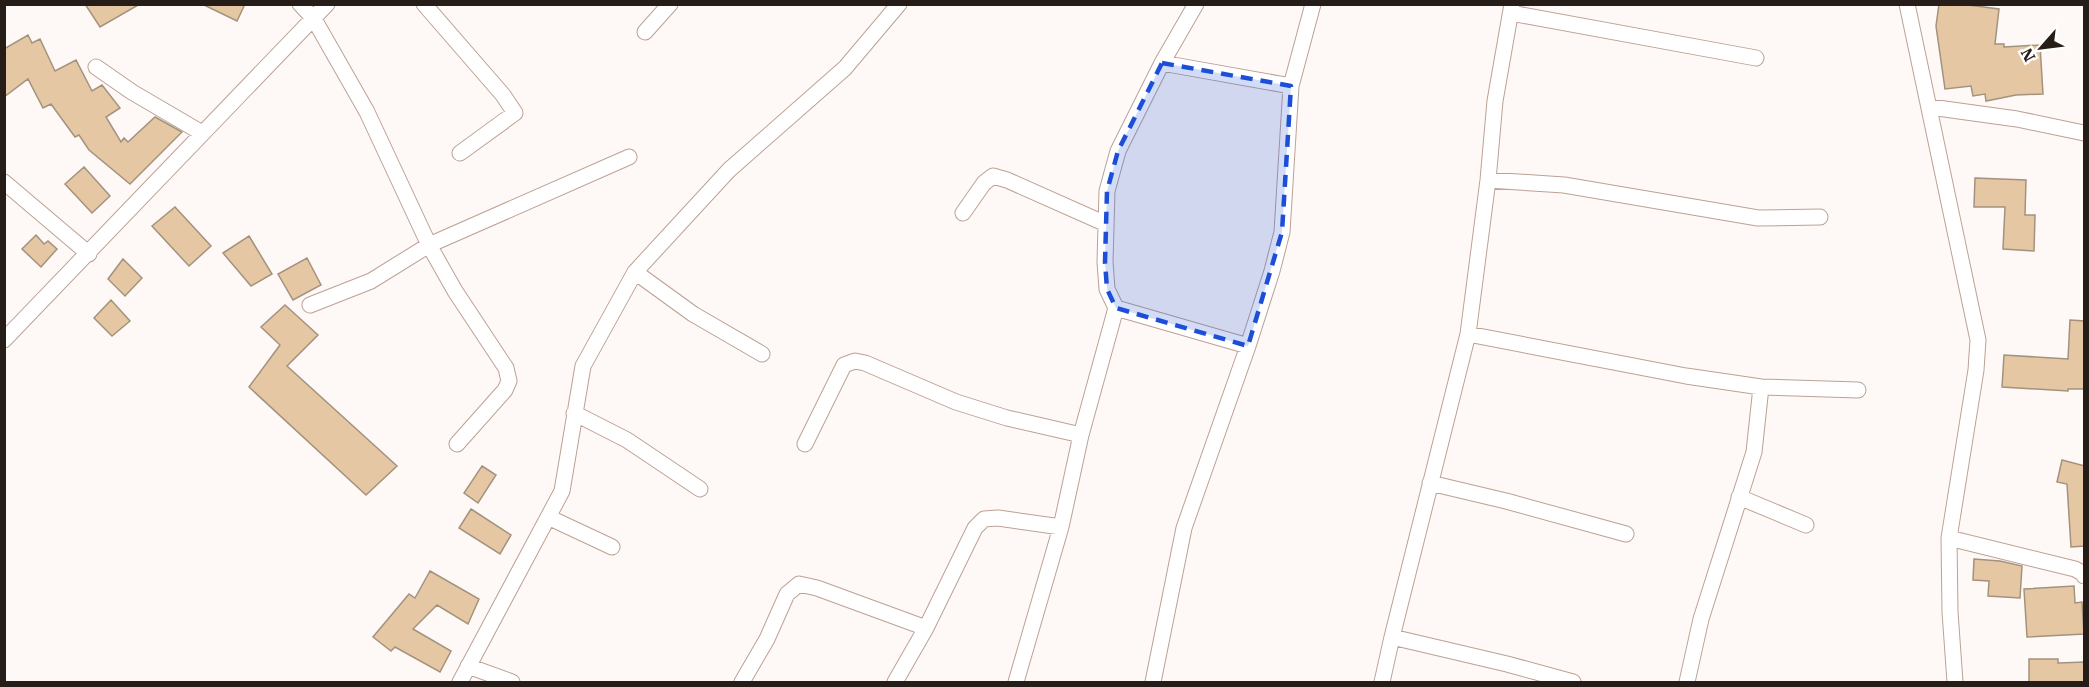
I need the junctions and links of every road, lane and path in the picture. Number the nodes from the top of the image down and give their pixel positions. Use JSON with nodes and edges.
{"nodes":[{"id":1,"x":300,"y":4,"type":"edge"},
{"id":2,"x":327,"y":4,"type":"edge"},
{"id":3,"x":424,"y":4,"type":"edge"},
{"id":4,"x":670,"y":4,"type":"edge"},
{"id":5,"x":899,"y":4,"type":"edge"},
{"id":6,"x":1196,"y":4,"type":"edge"},
{"id":7,"x":1313,"y":4,"type":"edge"},
{"id":8,"x":1907,"y":4,"type":"edge"},
{"id":9,"x":1512,"y":9,"type":"edge"},
{"id":10,"x":314,"y":19,"type":"junction"},
{"id":11,"x":645,"y":32,"type":"dead end"},
{"id":12,"x":1756,"y":58,"type":"dead end"},
{"id":13,"x":1162,"y":63,"type":"junction"},
{"id":14,"x":96,"y":67,"type":"dead end"},
{"id":15,"x":1291,"y":86,"type":"junction"},
{"id":16,"x":1930,"y":107,"type":"junction"},
{"id":17,"x":202,"y":133,"type":"junction"},
{"id":18,"x":2085,"y":133,"type":"edge"},
{"id":19,"x":459,"y":153,"type":"dead end"},
{"id":20,"x":629,"y":157,"type":"dead end"},
{"id":21,"x":1488,"y":180,"type":"junction"},
{"id":22,"x":4,"y":182,"type":"edge"},
{"id":23,"x":963,"y":213,"type":"dead end"},
{"id":24,"x":1820,"y":217,"type":"dead end"},
{"id":25,"x":1106,"y":224,"type":"junction"},
{"id":26,"x":429,"y":245,"type":"junction"},
{"id":27,"x":89,"y":254,"type":"junction"},
{"id":28,"x":635,"y":272,"type":"junction"},
{"id":29,"x":310,"y":305,"type":"dead end"},
{"id":30,"x":1116,"y":308,"type":"junction"},
{"id":31,"x":1468,"y":334,"type":"junction"},
{"id":32,"x":4,"y":340,"type":"edge"},
{"id":33,"x":1248,"y":346,"type":"junction"},
{"id":34,"x":762,"y":354,"type":"dead end"},
{"id":35,"x":1761,"y":387,"type":"junction"},
{"id":36,"x":1858,"y":390,"type":"dead end"},
{"id":37,"x":574,"y":413,"type":"junction"},
{"id":38,"x":1081,"y":435,"type":"junction"},
{"id":39,"x":457,"y":444,"type":"dead end"},
{"id":40,"x":805,"y":444,"type":"dead end"},
{"id":41,"x":1430,"y":483,"type":"junction"},
{"id":42,"x":700,"y":489,"type":"dead end"},
{"id":43,"x":1739,"y":497,"type":"junction"},
{"id":44,"x":548,"y":517,"type":"junction"},
{"id":45,"x":1806,"y":525,"type":"dead end"},
{"id":46,"x":1061,"y":527,"type":"junction"},
{"id":47,"x":1626,"y":534,"type":"dead end"},
{"id":48,"x":1949,"y":538,"type":"junction"},
{"id":49,"x":612,"y":547,"type":"dead end"},
{"id":50,"x":2085,"y":576,"type":"edge"},
{"id":51,"x":926,"y":628,"type":"junction"},
{"id":52,"x":1392,"y":637,"type":"junction"},
{"id":53,"x":468,"y":666,"type":"junction"},
{"id":54,"x":460,"y":682,"type":"edge"},
{"id":55,"x":512,"y":682,"type":"edge"},
{"id":56,"x":742,"y":682,"type":"edge"},
{"id":57,"x":895,"y":682,"type":"edge"},
{"id":58,"x":1016,"y":682,"type":"edge"},
{"id":59,"x":1153,"y":682,"type":"edge"},
{"id":60,"x":1382,"y":682,"type":"edge"},
{"id":61,"x":1573,"y":682,"type":"edge"},
{"id":62,"x":1687,"y":682,"type":"edge"},
{"id":63,"x":1955,"y":682,"type":"edge"}],
"edges":[{"from":1,"to":10,"type":"street"},
{"from":2,"to":10,"type":"street"},
{"from":3,"to":19,"type":"street"},
{"from":4,"to":11,"type":"street"},
{"from":5,"to":28,"type":"street"},
{"from":6,"to":13,"type":"street"},
{"from":7,"to":15,"type":"street"},
{"from":8,"to":16,"type":"street"},
{"from":9,"to":12,"type":"street"},
{"from":9,"to":21,"type":"street"},
{"from":10,"to":17,"type":"street"},
{"from":10,"to":26,"type":"street"},
{"from":13,"to":15,"type":"street"},
{"from":13,"to":25,"type":"street"},
{"from":14,"to":17,"type":"street"},
{"from":15,"to":33,"type":"street"},
{"from":16,"to":18,"type":"street"},
{"from":16,"to":48,"type":"street"},
{"from":17,"to":27,"type":"street"},
{"from":20,"to":26,"type":"street"},
{"from":21,"to":24,"type":"street"},
{"from":21,"to":31,"type":"street"},
{"from":22,"to":27,"type":"street"},
{"from":23,"to":25,"type":"street"},
{"from":25,"to":30,"type":"street"},
{"from":26,"to":29,"type":"street"},
{"from":26,"to":39,"type":"street"},
{"from":27,"to":32,"type":"street"},
{"from":28,"to":34,"type":"street"},
{"from":28,"to":37,"type":"street"},
{"from":30,"to":33,"type":"street"},
{"from":30,"to":38,"type":"street"},
{"from":31,"to":35,"type":"street"},
{"from":31,"to":41,"type":"street"},
{"from":33,"to":59,"type":"street"},
{"from":35,"to":36,"type":"street"},
{"from":35,"to":43,"type":"street"},
{"from":37,"to":42,"type":"street"},
{"from":37,"to":44,"type":"street"},
{"from":38,"to":40,"type":"street"},
{"from":38,"to":46,"type":"street"},
{"from":41,"to":47,"type":"street"},
{"from":41,"to":52,"type":"street"},
{"from":43,"to":45,"type":"street"},
{"from":43,"to":62,"type":"street"},
{"from":44,"to":49,"type":"street"},
{"from":44,"to":53,"type":"street"},
{"from":46,"to":51,"type":"street"},
{"from":46,"to":58,"type":"street"},
{"from":48,"to":50,"type":"street"},
{"from":48,"to":63,"type":"street"},
{"from":51,"to":56,"type":"street"},
{"from":51,"to":57,"type":"street"},
{"from":52,"to":60,"type":"street"},
{"from":52,"to":61,"type":"street"},
{"from":53,"to":54,"type":"street"},
{"from":53,"to":55,"type":"street"}]}
